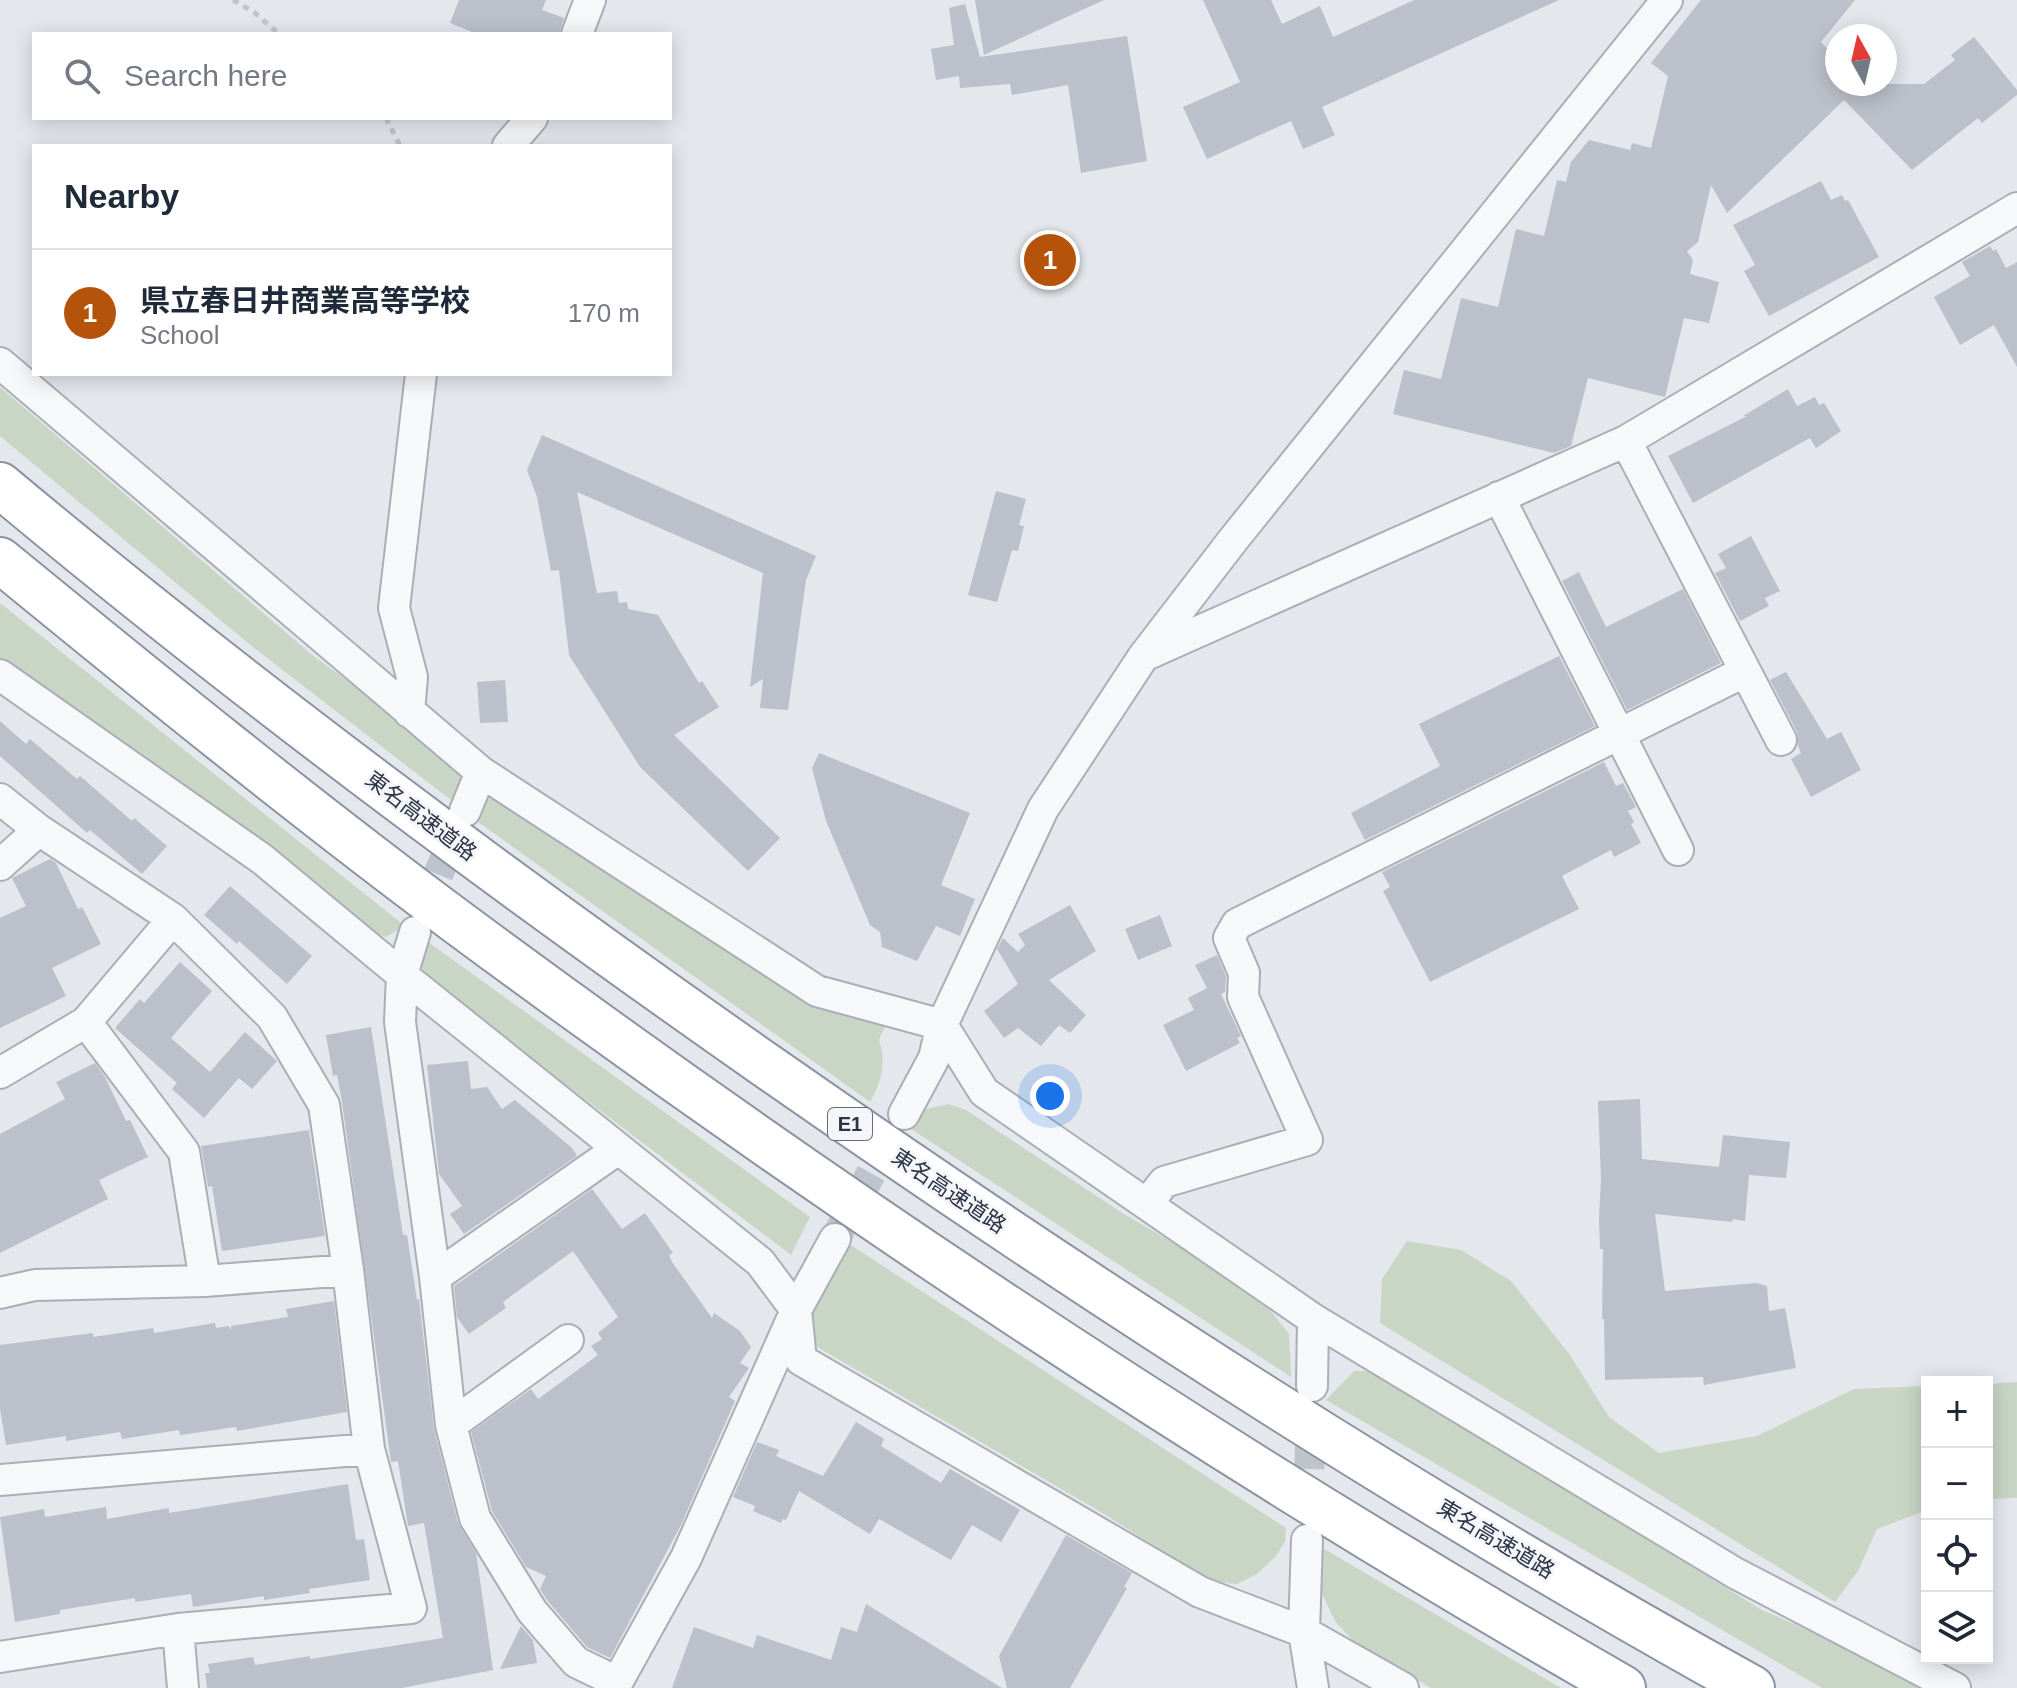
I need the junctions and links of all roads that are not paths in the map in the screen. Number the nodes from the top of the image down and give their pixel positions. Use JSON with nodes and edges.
{"nodes":[{"id":1,"x":590,"y":0,"type":"edge"},
{"id":2,"x":1667,"y":0,"type":"edge"},
{"id":3,"x":578,"y":32,"type":"edge"},
{"id":4,"x":530,"y":120,"type":"edge"},
{"id":5,"x":510,"y":144,"type":"edge"},
{"id":6,"x":2017,"y":208,"type":"edge"},
{"id":7,"x":0,"y":363,"type":"edge"},
{"id":8,"x":421,"y":376,"type":"edge"},
{"id":9,"x":1626,"y":441,"type":"junction"},
{"id":10,"x":0,"y":485,"type":"edge"},
{"id":11,"x":1499,"y":497,"type":"junction"},
{"id":12,"x":0,"y":560,"type":"edge"},
{"id":13,"x":1143,"y":657,"type":"junction"},
{"id":14,"x":1744,"y":672,"type":"junction"},
{"id":15,"x":0,"y":675,"type":"edge"},
{"id":16,"x":409,"y":712,"type":"junction"},
{"id":17,"x":1619,"y":735,"type":"junction"},
{"id":18,"x":1781,"y":740,"type":"dead end"},
{"id":19,"x":481,"y":772,"type":"junction"},
{"id":20,"x":0,"y":799,"type":"edge"},
{"id":21,"x":465,"y":811,"type":"tunnel mouth"},
{"id":22,"x":39,"y":830,"type":"junction"},
{"id":23,"x":1678,"y":850,"type":"dead end"},
{"id":24,"x":0,"y":865,"type":"edge"},
{"id":25,"x":173,"y":919,"type":"junction"},
{"id":26,"x":415,"y":932,"type":"tunnel mouth"},
{"id":27,"x":402,"y":975,"type":"junction"},
{"id":28,"x":86,"y":1022,"type":"junction"},
{"id":29,"x":942,"y":1025,"type":"junction"},
{"id":30,"x":0,"y":1073,"type":"edge"},
{"id":31,"x":904,"y":1114,"type":"tunnel mouth"},
{"id":32,"x":618,"y":1149,"type":"junction"},
{"id":33,"x":1147,"y":1204,"type":"junction"},
{"id":34,"x":835,"y":1239,"type":"tunnel mouth"},
{"id":35,"x":348,"y":1270,"type":"junction"},
{"id":36,"x":435,"y":1277,"type":"junction"},
{"id":37,"x":205,"y":1281,"type":"junction"},
{"id":38,"x":0,"y":1293,"type":"edge"},
{"id":39,"x":796,"y":1310,"type":"junction"},
{"id":40,"x":1313,"y":1319,"type":"junction"},
{"id":41,"x":568,"y":1340,"type":"dead end"},
{"id":42,"x":1312,"y":1386,"type":"tunnel mouth"},
{"id":43,"x":451,"y":1425,"type":"junction"},
{"id":44,"x":369,"y":1449,"type":"junction"},
{"id":45,"x":0,"y":1480,"type":"edge"},
{"id":46,"x":1307,"y":1540,"type":"tunnel mouth"},
{"id":47,"x":178,"y":1629,"type":"junction"},
{"id":48,"x":1304,"y":1632,"type":"junction"},
{"id":49,"x":0,"y":1657,"type":"edge"},
{"id":50,"x":616,"y":1685,"type":"edge"},
{"id":51,"x":183,"y":1688,"type":"edge"},
{"id":52,"x":1313,"y":1688,"type":"edge"},
{"id":53,"x":1403,"y":1688,"type":"edge"},
{"id":54,"x":1623,"y":1688,"type":"edge"},
{"id":55,"x":1752,"y":1688,"type":"edge"},
{"id":56,"x":1955,"y":1688,"type":"edge"}],
"edges":[{"from":1,"to":3,"type":"street"},
{"from":2,"to":13,"type":"street"},
{"from":4,"to":5,"type":"street"},
{"from":6,"to":9,"type":"street"},
{"from":7,"to":16,"type":"street"},
{"from":8,"to":16,"type":"street"},
{"from":9,"to":11,"type":"street"},
{"from":9,"to":14,"type":"street"},
{"from":10,"to":55,"type":"highway","name":"東名高速道路","number":"E1"},
{"from":11,"to":13,"type":"street"},
{"from":11,"to":17,"type":"street"},
{"from":12,"to":54,"type":"highway"},
{"from":13,"to":29,"type":"street"},
{"from":14,"to":17,"type":"street"},
{"from":14,"to":18,"type":"street"},
{"from":15,"to":27,"type":"street"},
{"from":16,"to":19,"type":"street"},
{"from":17,"to":23,"type":"street"},
{"from":17,"to":33,"type":"street"},
{"from":19,"to":21,"type":"street"},
{"from":19,"to":29,"type":"street"},
{"from":20,"to":22,"type":"street"},
{"from":22,"to":24,"type":"street"},
{"from":22,"to":25,"type":"street"},
{"from":25,"to":28,"type":"street"},
{"from":25,"to":35,"type":"street"},
{"from":26,"to":27,"type":"street"},
{"from":27,"to":32,"type":"street"},
{"from":27,"to":36,"type":"street"},
{"from":28,"to":30,"type":"street"},
{"from":28,"to":37,"type":"street"},
{"from":29,"to":31,"type":"street"},
{"from":29,"to":33,"type":"street"},
{"from":32,"to":36,"type":"street"},
{"from":32,"to":39,"type":"street"},
{"from":33,"to":40,"type":"street"},
{"from":34,"to":39,"type":"street"},
{"from":35,"to":37,"type":"street"},
{"from":35,"to":44,"type":"street"},
{"from":36,"to":43,"type":"street"},
{"from":37,"to":38,"type":"street"},
{"from":39,"to":48,"type":"street"},
{"from":39,"to":50,"type":"street"},
{"from":40,"to":42,"type":"street"},
{"from":40,"to":56,"type":"street"},
{"from":41,"to":43,"type":"street"},
{"from":43,"to":50,"type":"street"},
{"from":44,"to":45,"type":"street"},
{"from":44,"to":47,"type":"street"},
{"from":46,"to":48,"type":"street"},
{"from":47,"to":49,"type":"street"},
{"from":47,"to":51,"type":"street"},
{"from":48,"to":52,"type":"street"},
{"from":48,"to":53,"type":"street"}]}
